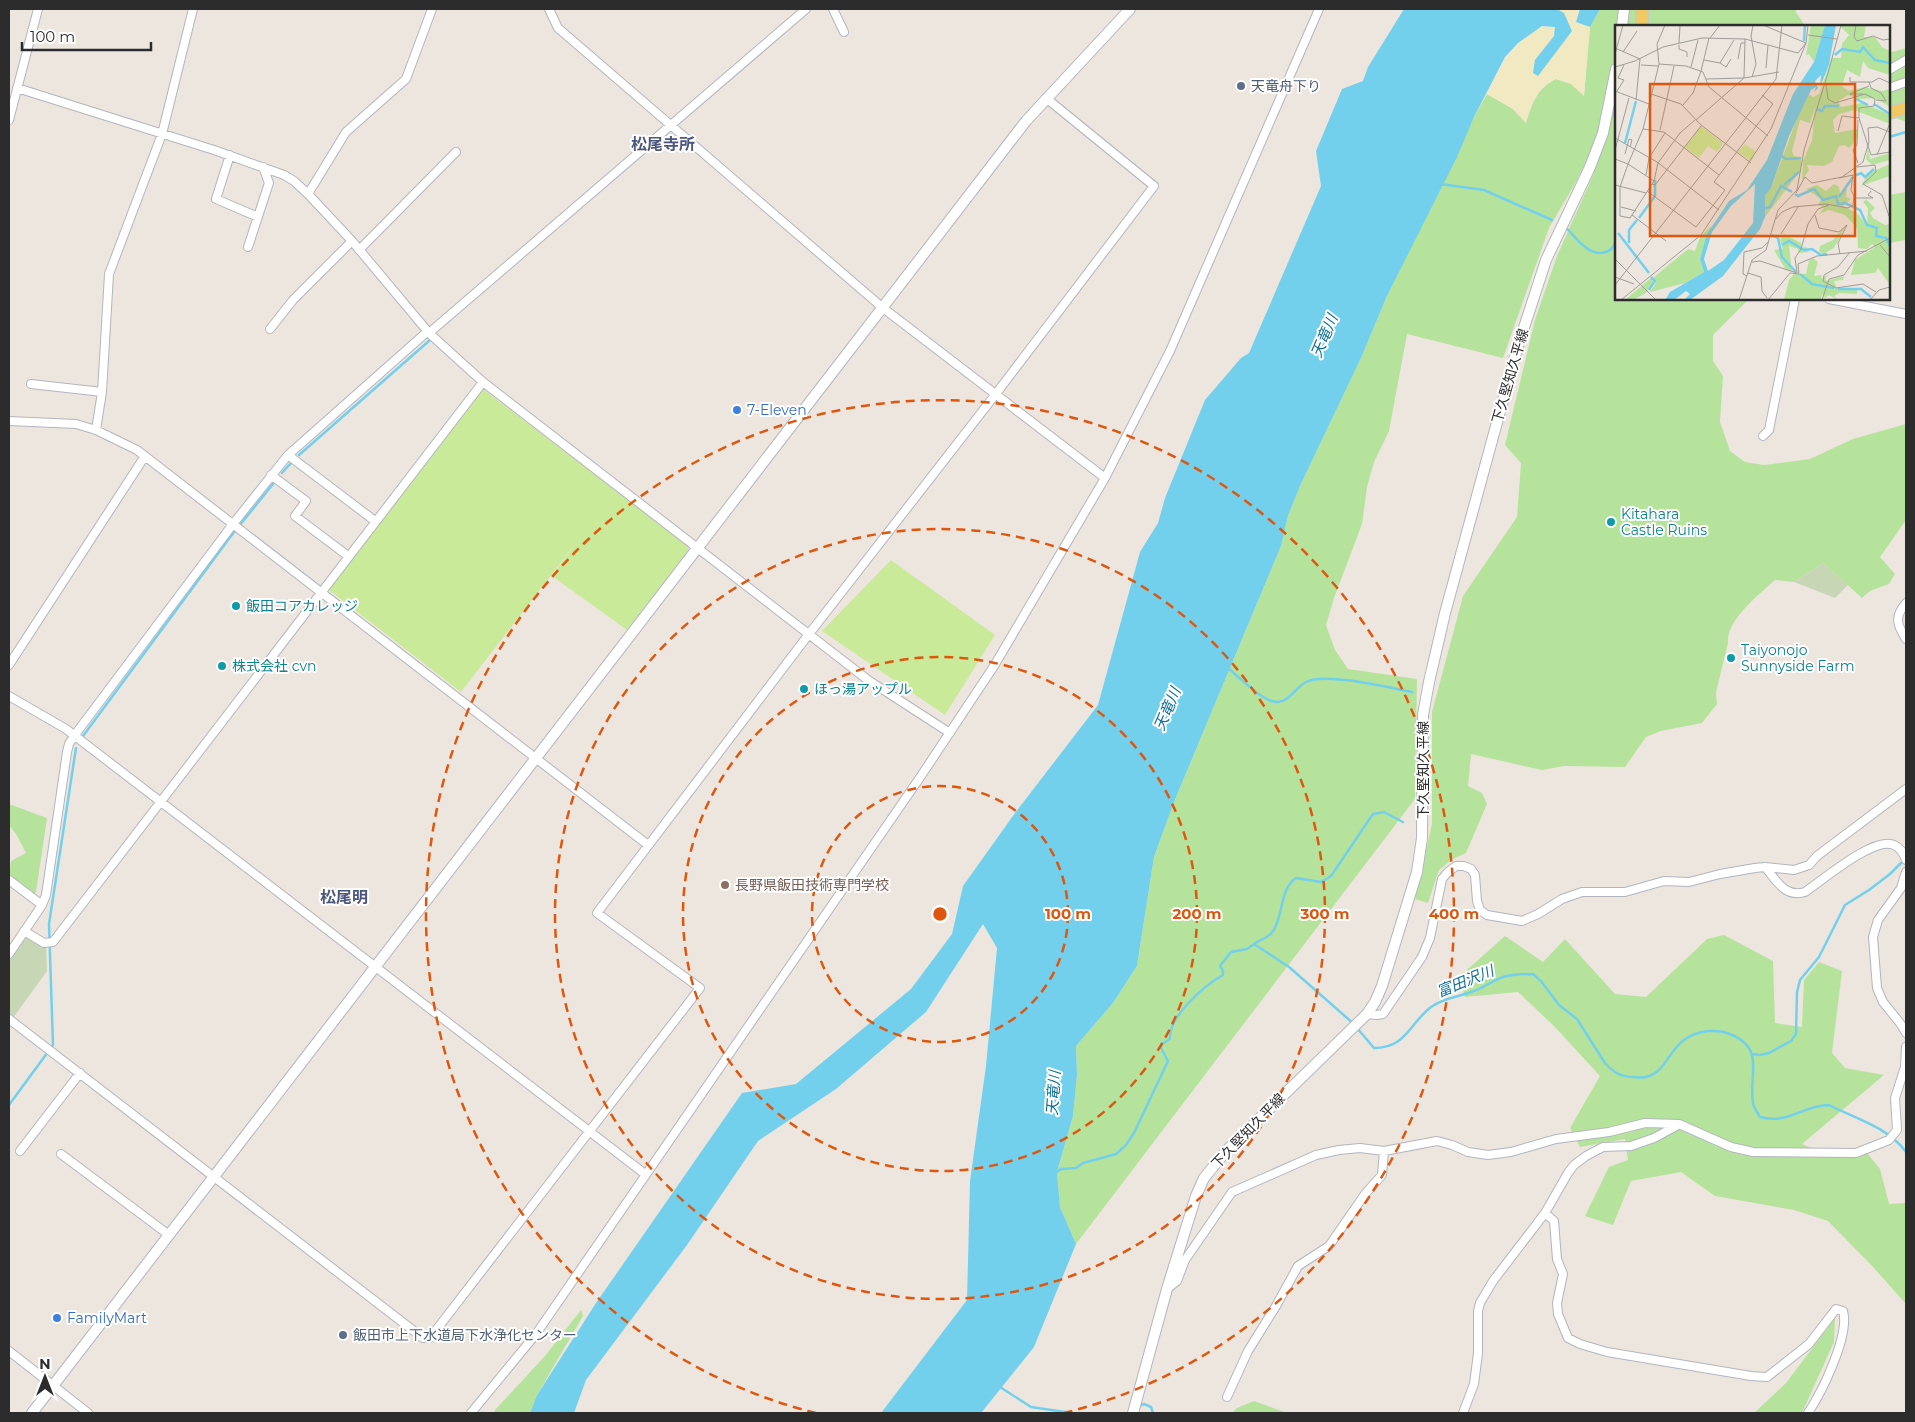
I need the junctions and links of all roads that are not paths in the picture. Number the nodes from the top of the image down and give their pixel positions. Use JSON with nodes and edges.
{"nodes":[{"id":1,"x":38,"y":9,"type":"edge"},
{"id":2,"x":193,"y":9,"type":"edge"},
{"id":3,"x":432,"y":9,"type":"edge"},
{"id":4,"x":550,"y":9,"type":"edge"},
{"id":5,"x":806,"y":9,"type":"edge"},
{"id":6,"x":833,"y":9,"type":"edge"},
{"id":7,"x":1130,"y":9,"type":"edge"},
{"id":8,"x":1320,"y":9,"type":"edge"},
{"id":9,"x":1624,"y":9,"type":"edge"},
{"id":10,"x":1642,"y":9,"type":"edge"},
{"id":11,"x":1622,"y":25,"type":"edge"},
{"id":12,"x":1642,"y":25,"type":"edge"},
{"id":13,"x":844,"y":32,"type":"dead end"},
{"id":14,"x":1906,"y":60,"type":"edge"},
{"id":15,"x":1890,"y":69,"type":"edge"},
{"id":16,"x":1615,"y":74,"type":"edge"},
{"id":17,"x":1906,"y":82,"type":"edge"},
{"id":18,"x":1890,"y":88,"type":"edge"},
{"id":19,"x":14,"y":93,"type":"edge"},
{"id":20,"x":1046,"y":98,"type":"junction"},
{"id":21,"x":1906,"y":108,"type":"edge"},
{"id":22,"x":1890,"y":112,"type":"edge"},
{"id":23,"x":9,"y":120,"type":"edge"},
{"id":24,"x":672,"y":125,"type":"junction"},
{"id":25,"x":162,"y":134,"type":"junction"},
{"id":26,"x":456,"y":152,"type":"dead end"},
{"id":27,"x":230,"y":155,"type":"junction"},
{"id":28,"x":263,"y":167,"type":"junction"},
{"id":29,"x":308,"y":194,"type":"junction"},
{"id":30,"x":258,"y":217,"type":"junction"},
{"id":31,"x":352,"y":241,"type":"junction"},
{"id":32,"x":248,"y":247,"type":"dead end"},
{"id":33,"x":359,"y":250,"type":"junction"},
{"id":34,"x":1795,"y":300,"type":"edge"},
{"id":35,"x":1834,"y":300,"type":"edge"},
{"id":36,"x":883,"y":308,"type":"junction"},
{"id":37,"x":1906,"y":314,"type":"edge"},
{"id":38,"x":270,"y":329,"type":"dead end"},
{"id":39,"x":429,"y":332,"type":"junction"},
{"id":40,"x":483,"y":382,"type":"junction"},
{"id":41,"x":31,"y":384,"type":"dead end"},
{"id":42,"x":102,"y":392,"type":"junction"},
{"id":43,"x":995,"y":395,"type":"junction"},
{"id":44,"x":9,"y":421,"type":"edge"},
{"id":45,"x":96,"y":430,"type":"junction"},
{"id":46,"x":1763,"y":436,"type":"dead end"},
{"id":47,"x":288,"y":455,"type":"junction"},
{"id":48,"x":145,"y":456,"type":"junction"},
{"id":49,"x":272,"y":475,"type":"junction"},
{"id":50,"x":1105,"y":478,"type":"junction"},
{"id":51,"x":375,"y":521,"type":"junction"},
{"id":52,"x":236,"y":526,"type":"junction"},
{"id":53,"x":698,"y":547,"type":"junction"},
{"id":54,"x":348,"y":556,"type":"junction"},
{"id":55,"x":321,"y":591,"type":"junction"},
{"id":56,"x":1906,"y":603,"type":"edge"},
{"id":57,"x":809,"y":634,"type":"junction"},
{"id":58,"x":1906,"y":639,"type":"edge"},
{"id":59,"x":9,"y":665,"type":"edge"},
{"id":60,"x":9,"y":696,"type":"edge"},
{"id":61,"x":950,"y":733,"type":"junction"},
{"id":62,"x":74,"y":736,"type":"junction"},
{"id":63,"x":536,"y":758,"type":"junction"},
{"id":64,"x":1906,"y":788,"type":"edge"},
{"id":65,"x":160,"y":802,"type":"junction"},
{"id":66,"x":648,"y":844,"type":"junction"},
{"id":67,"x":1906,"y":860,"type":"edge"},
{"id":68,"x":1764,"y":867,"type":"junction"},
{"id":69,"x":1906,"y":872,"type":"edge"},
{"id":70,"x":9,"y":880,"type":"edge"},
{"id":71,"x":42,"y":905,"type":"junction"},
{"id":72,"x":24,"y":931,"type":"junction"},
{"id":73,"x":9,"y":954,"type":"edge"},
{"id":74,"x":376,"y":967,"type":"junction"},
{"id":75,"x":1364,"y":1017,"type":"junction"},
{"id":76,"x":9,"y":1019,"type":"edge"},
{"id":77,"x":1906,"y":1034,"type":"edge"},
{"id":78,"x":1906,"y":1047,"type":"edge"},
{"id":79,"x":80,"y":1073,"type":"junction"},
{"id":80,"x":1679,"y":1124,"type":"junction"},
{"id":81,"x":589,"y":1132,"type":"junction"},
{"id":82,"x":20,"y":1151,"type":"dead end"},
{"id":83,"x":1384,"y":1151,"type":"junction"},
{"id":84,"x":61,"y":1154,"type":"dead end"},
{"id":85,"x":645,"y":1174,"type":"junction"},
{"id":86,"x":213,"y":1177,"type":"junction"},
{"id":87,"x":1545,"y":1213,"type":"junction"},
{"id":88,"x":169,"y":1235,"type":"junction"},
{"id":89,"x":1168,"y":1289,"type":"junction"},
{"id":90,"x":9,"y":1351,"type":"edge"},
{"id":91,"x":53,"y":1386,"type":"junction"},
{"id":92,"x":1227,"y":1397,"type":"dead end"},
{"id":93,"x":32,"y":1413,"type":"edge"},
{"id":94,"x":88,"y":1413,"type":"edge"},
{"id":95,"x":471,"y":1413,"type":"edge"},
{"id":96,"x":1133,"y":1413,"type":"edge"},
{"id":97,"x":1462,"y":1413,"type":"edge"},
{"id":98,"x":1808,"y":1413,"type":"edge"}],
"edges":[{"from":1,"to":19,"type":"street"},
{"from":2,"to":25,"type":"street"},
{"from":3,"to":29,"type":"street"},
{"from":4,"to":24,"type":"street"},
{"from":5,"to":24,"type":"street"},
{"from":6,"to":13,"type":"street"},
{"from":7,"to":20,"type":"street"},
{"from":8,"to":50,"type":"street"},
{"from":9,"to":11,"type":"street"},
{"from":10,"to":12,"type":"main road"},
{"from":14,"to":15,"type":"street"},
{"from":16,"to":75,"type":"street","name":"下久堅知久平線"},
{"from":17,"to":18,"type":"street"},
{"from":19,"to":23,"type":"street"},
{"from":19,"to":25,"type":"street"},
{"from":20,"to":36,"type":"street"},
{"from":20,"to":43,"type":"street"},
{"from":21,"to":22,"type":"main road"},
{"from":24,"to":36,"type":"street"},
{"from":24,"to":39,"type":"street"},
{"from":25,"to":27,"type":"street"},
{"from":25,"to":42,"type":"street"},
{"from":26,"to":33,"type":"street"},
{"from":27,"to":28,"type":"street"},
{"from":27,"to":30,"type":"street"},
{"from":28,"to":29,"type":"street"},
{"from":28,"to":30,"type":"street"},
{"from":29,"to":31,"type":"street"},
{"from":30,"to":32,"type":"street"},
{"from":31,"to":33,"type":"street"},
{"from":31,"to":38,"type":"street"},
{"from":33,"to":39,"type":"street"},
{"from":34,"to":46,"type":"street"},
{"from":35,"to":37,"type":"street"},
{"from":36,"to":43,"type":"street"},
{"from":36,"to":53,"type":"street"},
{"from":39,"to":40,"type":"street"},
{"from":39,"to":47,"type":"street"},
{"from":40,"to":51,"type":"street"},
{"from":40,"to":53,"type":"street"},
{"from":41,"to":42,"type":"street"},
{"from":42,"to":45,"type":"street"},
{"from":43,"to":50,"type":"street"},
{"from":43,"to":57,"type":"street"},
{"from":44,"to":45,"type":"street"},
{"from":45,"to":48,"type":"street"},
{"from":47,"to":49,"type":"street"},
{"from":47,"to":51,"type":"street"},
{"from":48,"to":52,"type":"street"},
{"from":48,"to":59,"type":"street"},
{"from":49,"to":52,"type":"street"},
{"from":49,"to":54,"type":"street"},
{"from":50,"to":61,"type":"street"},
{"from":51,"to":54,"type":"street"},
{"from":52,"to":55,"type":"street"},
{"from":52,"to":62,"type":"street"},
{"from":53,"to":57,"type":"street"},
{"from":53,"to":63,"type":"street"},
{"from":54,"to":55,"type":"street"},
{"from":55,"to":63,"type":"street"},
{"from":55,"to":65,"type":"street"},
{"from":56,"to":58,"type":"street"},
{"from":57,"to":61,"type":"street"},
{"from":57,"to":66,"type":"street"},
{"from":60,"to":62,"type":"street"},
{"from":61,"to":85,"type":"street"},
{"from":62,"to":65,"type":"street"},
{"from":62,"to":71,"type":"street"},
{"from":63,"to":66,"type":"street"},
{"from":63,"to":74,"type":"street"},
{"from":64,"to":68,"type":"street"},
{"from":65,"to":72,"type":"street"},
{"from":65,"to":74,"type":"street"},
{"from":66,"to":81,"type":"street"},
{"from":67,"to":68,"type":"street"},
{"from":68,"to":75,"type":"street"},
{"from":69,"to":77,"type":"street"},
{"from":70,"to":71,"type":"street"},
{"from":71,"to":72,"type":"street"},
{"from":72,"to":73,"type":"street"},
{"from":74,"to":81,"type":"street"},
{"from":74,"to":86,"type":"street"},
{"from":75,"to":89,"type":"street","name":"下久堅知久平線"},
{"from":76,"to":79,"type":"street"},
{"from":78,"to":80,"type":"street"},
{"from":79,"to":82,"type":"street"},
{"from":79,"to":86,"type":"street"},
{"from":80,"to":83,"type":"street"},
{"from":80,"to":87,"type":"street"},
{"from":81,"to":85,"type":"street"},
{"from":81,"to":86,"type":"street"},
{"from":83,"to":89,"type":"street"},
{"from":83,"to":92,"type":"street"},
{"from":84,"to":88,"type":"street"},
{"from":85,"to":95,"type":"street"},
{"from":86,"to":88,"type":"street"},
{"from":87,"to":97,"type":"street"},
{"from":87,"to":98,"type":"street"},
{"from":88,"to":91,"type":"street"},
{"from":89,"to":96,"type":"street","name":"下久堅知久平線"},
{"from":90,"to":91,"type":"street"},
{"from":91,"to":93,"type":"street"},
{"from":91,"to":94,"type":"street"}]}
